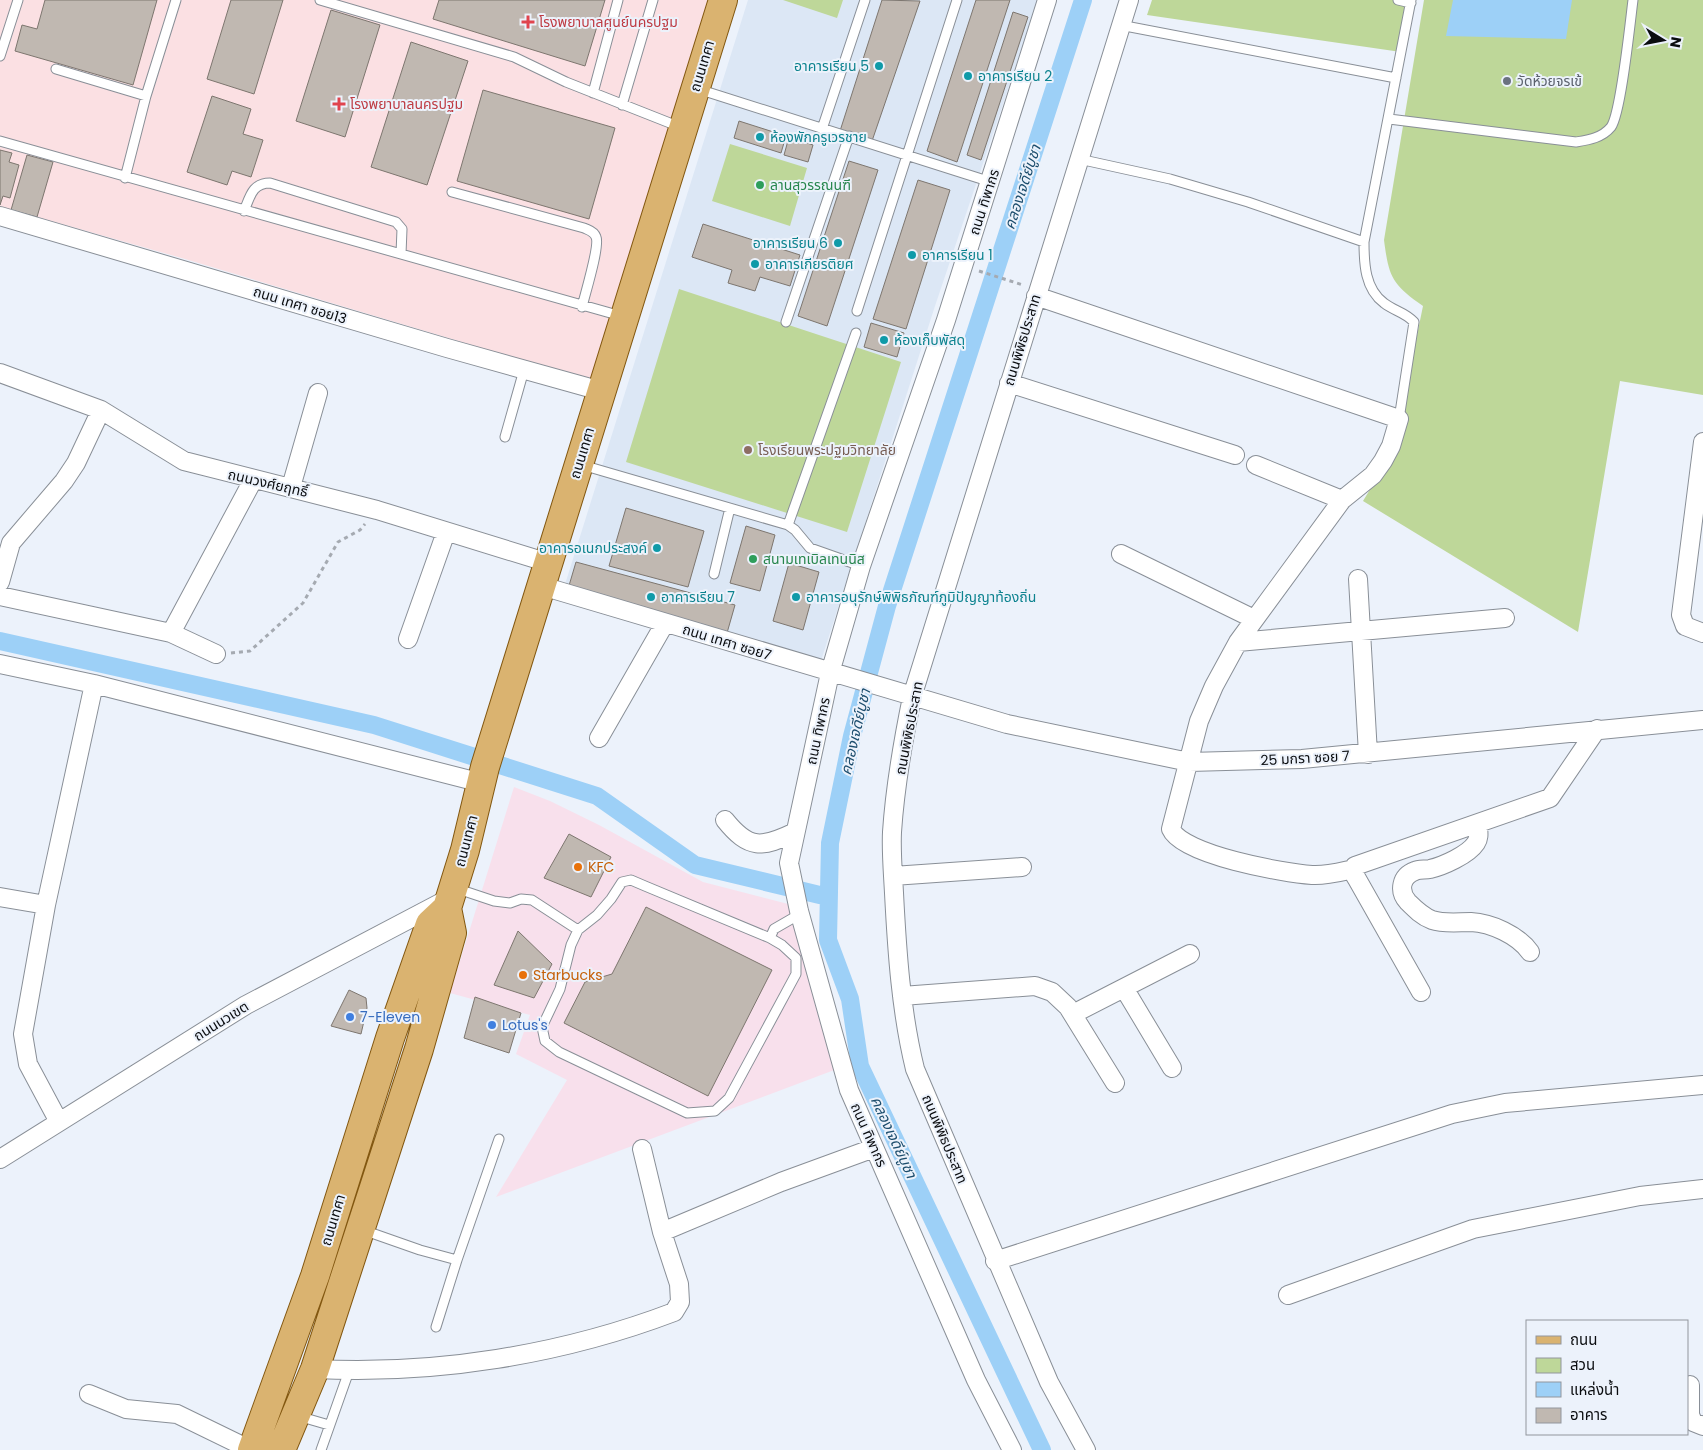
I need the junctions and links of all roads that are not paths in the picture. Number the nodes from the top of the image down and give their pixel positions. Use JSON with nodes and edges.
{"nodes":[{"id":1,"x":18,"y":0,"type":"edge"},
{"id":2,"x":176,"y":0,"type":"edge"},
{"id":3,"x":320,"y":0,"type":"edge"},
{"id":4,"x":618,"y":0,"type":"edge"},
{"id":5,"x":653,"y":0,"type":"edge"},
{"id":6,"x":722,"y":0,"type":"edge"},
{"id":7,"x":865,"y":0,"type":"edge"},
{"id":8,"x":957,"y":0,"type":"edge"},
{"id":9,"x":1046,"y":0,"type":"edge"},
{"id":10,"x":1129,"y":0,"type":"edge"},
{"id":11,"x":1398,"y":0,"type":"edge"},
{"id":12,"x":1633,"y":0,"type":"edge"},
{"id":13,"x":1411,"y":2,"type":"edge"},
{"id":14,"x":1120,"y":25,"type":"junction"},
{"id":15,"x":0,"y":56,"type":"edge"},
{"id":16,"x":56,"y":69,"type":"dead end"},
{"id":17,"x":1396,"y":78,"type":"junction"},
{"id":18,"x":695,"y":88,"type":"junction"},
{"id":19,"x":594,"y":94,"type":"junction"},
{"id":20,"x":146,"y":96,"type":"junction"},
{"id":21,"x":622,"y":105,"type":"junction"},
{"id":22,"x":1389,"y":119,"type":"junction"},
{"id":23,"x":683,"y":128,"type":"junction"},
{"id":24,"x":822,"y":129,"type":"junction"},
{"id":25,"x":849,"y":136,"type":"junction"},
{"id":26,"x":0,"y":141,"type":"edge"},
{"id":27,"x":907,"y":154,"type":"junction"},
{"id":28,"x":1079,"y":159,"type":"junction"},
{"id":29,"x":125,"y":178,"type":"junction"},
{"id":30,"x":991,"y":182,"type":"junction"},
{"id":31,"x":452,"y":192,"type":"dead end"},
{"id":32,"x":244,"y":211,"type":"junction"},
{"id":33,"x":0,"y":216,"type":"edge"},
{"id":34,"x":1364,"y":242,"type":"junction"},
{"id":35,"x":401,"y":254,"type":"junction"},
{"id":36,"x":1031,"y":291,"type":"junction"},
{"id":37,"x":582,"y":307,"type":"junction"},
{"id":38,"x":857,"y":311,"type":"dead end"},
{"id":39,"x":623,"y":317,"type":"junction"},
{"id":40,"x":786,"y":322,"type":"dead end"},
{"id":41,"x":856,"y":333,"type":"dead end"},
{"id":42,"x":524,"y":370,"type":"junction"},
{"id":43,"x":0,"y":373,"type":"edge"},
{"id":44,"x":1009,"y":383,"type":"junction"},
{"id":45,"x":601,"y":391,"type":"junction"},
{"id":46,"x":318,"y":392,"type":"dead end"},
{"id":47,"x":101,"y":410,"type":"junction"},
{"id":48,"x":1400,"y":419,"type":"junction"},
{"id":49,"x":505,"y":437,"type":"dead end"},
{"id":50,"x":1703,"y":442,"type":"edge"},
{"id":51,"x":1235,"y":456,"type":"dead end"},
{"id":52,"x":579,"y":464,"type":"junction"},
{"id":53,"x":1256,"y":465,"type":"dead end"},
{"id":54,"x":253,"y":480,"type":"junction"},
{"id":55,"x":291,"y":487,"type":"junction"},
{"id":56,"x":1342,"y":500,"type":"junction"},
{"id":57,"x":730,"y":508,"type":"junction"},
{"id":58,"x":788,"y":525,"type":"junction"},
{"id":59,"x":446,"y":532,"type":"junction"},
{"id":60,"x":1121,"y":554,"type":"dead end"},
{"id":61,"x":861,"y":566,"type":"junction"},
{"id":62,"x":714,"y":574,"type":"dead end"},
{"id":63,"x":545,"y":575,"type":"junction"},
{"id":64,"x":1358,"y":580,"type":"dead end"},
{"id":65,"x":0,"y":582,"type":"edge"},
{"id":66,"x":0,"y":596,"type":"edge"},
{"id":67,"x":1505,"y":618,"type":"dead end"},
{"id":68,"x":1254,"y":619,"type":"junction"},
{"id":69,"x":665,"y":623,"type":"junction"},
{"id":70,"x":1361,"y":631,"type":"junction"},
{"id":71,"x":171,"y":633,"type":"junction"},
{"id":72,"x":1703,"y":633,"type":"edge"},
{"id":73,"x":408,"y":639,"type":"dead end"},
{"id":74,"x":1238,"y":642,"type":"junction"},
{"id":75,"x":216,"y":654,"type":"road end"},
{"id":76,"x":0,"y":664,"type":"edge"},
{"id":77,"x":838,"y":676,"type":"junction"},
{"id":78,"x":94,"y":684,"type":"junction"},
{"id":79,"x":905,"y":695,"type":"junction"},
{"id":80,"x":1703,"y":720,"type":"edge"},
{"id":81,"x":1597,"y":729,"type":"junction"},
{"id":82,"x":599,"y":738,"type":"dead end"},
{"id":83,"x":1368,"y":754,"type":"junction"},
{"id":84,"x":1189,"y":762,"type":"junction"},
{"id":85,"x":484,"y":775,"type":"junction"},
{"id":86,"x":725,"y":820,"type":"dead end"},
{"id":87,"x":1478,"y":824,"type":"junction"},
{"id":88,"x":795,"y":832,"type":"junction"},
{"id":89,"x":1022,"y":866,"type":"dead end"},
{"id":90,"x":1354,"y":869,"type":"junction"},
{"id":91,"x":893,"y":876,"type":"junction"},
{"id":92,"x":0,"y":897,"type":"edge"},
{"id":93,"x":450,"y":898,"type":"junction"},
{"id":94,"x":46,"y":905,"type":"junction"},
{"id":95,"x":800,"y":912,"type":"junction"},
{"id":96,"x":578,"y":930,"type":"junction"},
{"id":97,"x":770,"y":938,"type":"junction"},
{"id":98,"x":1530,"y":952,"type":"dead end"},
{"id":99,"x":1190,"y":954,"type":"dead end"},
{"id":100,"x":1124,"y":988,"type":"junction"},
{"id":101,"x":1422,"y":992,"type":"dead end"},
{"id":102,"x":902,"y":996,"type":"junction"},
{"id":103,"x":1073,"y":1014,"type":"junction"},
{"id":104,"x":1172,"y":1068,"type":"dead end"},
{"id":105,"x":1116,"y":1083,"type":"dead end"},
{"id":106,"x":1703,"y":1085,"type":"edge"},
{"id":107,"x":59,"y":1122,"type":"junction"},
{"id":108,"x":499,"y":1139,"type":"dead end"},
{"id":109,"x":642,"y":1148,"type":"dead end"},
{"id":110,"x":874,"y":1148,"type":"junction"},
{"id":111,"x":0,"y":1159,"type":"edge"},
{"id":112,"x":1703,"y":1189,"type":"edge"},
{"id":113,"x":360,"y":1229,"type":"junction"},
{"id":114,"x":662,"y":1232,"type":"junction"},
{"id":115,"x":457,"y":1260,"type":"junction"},
{"id":116,"x":996,"y":1261,"type":"junction"},
{"id":117,"x":1288,"y":1296,"type":"dead end"},
{"id":118,"x":436,"y":1327,"type":"dead end"},
{"id":119,"x":315,"y":1369,"type":"junction"},
{"id":120,"x":348,"y":1371,"type":"junction"},
{"id":121,"x":1690,"y":1385,"type":"dead end"},
{"id":122,"x":89,"y":1394,"type":"dead end"},
{"id":123,"x":296,"y":1416,"type":"junction"},
{"id":124,"x":330,"y":1425,"type":"junction"},
{"id":125,"x":1703,"y":1426,"type":"edge"},
{"id":126,"x":251,"y":1450,"type":"edge"},
{"id":127,"x":281,"y":1450,"type":"edge"},
{"id":128,"x":321,"y":1450,"type":"edge"},
{"id":129,"x":1012,"y":1450,"type":"edge"},
{"id":130,"x":1086,"y":1450,"type":"edge"}],
"edges":[{"from":1,"to":15,"type":"lane"},
{"from":2,"to":20,"type":"lane"},
{"from":3,"to":19,"type":"lane"},
{"from":4,"to":19,"type":"lane"},
{"from":5,"to":21,"type":"lane"},
{"from":6,"to":18,"type":"main road","name":"ถนนเทศา"},
{"from":7,"to":24,"type":"lane"},
{"from":8,"to":27,"type":"lane"},
{"from":9,"to":30,"type":"street","name":"ถนน ทิพากร"},
{"from":10,"to":14,"type":"street","name":"ถนนพิพิธประสาท"},
{"from":11,"to":13,"type":"lane"},
{"from":12,"to":22,"type":"lane"},
{"from":13,"to":17,"type":"lane"},
{"from":14,"to":17,"type":"lane"},
{"from":14,"to":28,"type":"street","name":"ถนนพิพิธประสาท"},
{"from":16,"to":20,"type":"lane"},
{"from":17,"to":22,"type":"lane"},
{"from":18,"to":23,"type":"main road","name":"ถนนเทศา"},
{"from":18,"to":24,"type":"lane"},
{"from":19,"to":21,"type":"lane"},
{"from":20,"to":29,"type":"lane"},
{"from":21,"to":23,"type":"lane"},
{"from":22,"to":34,"type":"lane"},
{"from":23,"to":39,"type":"main road","name":"ถนนเทศา"},
{"from":24,"to":25,"type":"lane"},
{"from":25,"to":27,"type":"lane"},
{"from":25,"to":40,"type":"lane"},
{"from":26,"to":29,"type":"lane"},
{"from":27,"to":30,"type":"lane"},
{"from":27,"to":38,"type":"lane"},
{"from":28,"to":34,"type":"lane"},
{"from":28,"to":36,"type":"street","name":"ถนนพิพิธประสาท"},
{"from":29,"to":32,"type":"lane"},
{"from":30,"to":61,"type":"street","name":"ถนน ทิพากร"},
{"from":31,"to":37,"type":"lane"},
{"from":32,"to":35,"type":"lane"},
{"from":32,"to":35,"type":"lane"},
{"from":33,"to":42,"type":"street","name":"ถนน เทศา ซอย13"},
{"from":34,"to":48,"type":"lane"},
{"from":35,"to":37,"type":"lane"},
{"from":36,"to":44,"type":"street","name":"ถนนพิพิธประสาท"},
{"from":36,"to":48,"type":"street"},
{"from":37,"to":39,"type":"lane"},
{"from":39,"to":45,"type":"main road","name":"ถนนเทศา"},
{"from":41,"to":58,"type":"lane"},
{"from":42,"to":45,"type":"street","name":"ถนน เทศา ซอย13"},
{"from":42,"to":49,"type":"lane"},
{"from":43,"to":47,"type":"street","name":"ถนนวงศ์ยฤทธิ์"},
{"from":44,"to":51,"type":"street"},
{"from":44,"to":79,"type":"street","name":"ถนนพิพิธประสาท"},
{"from":45,"to":52,"type":"main road","name":"ถนนเทศา"},
{"from":46,"to":55,"type":"street"},
{"from":47,"to":54,"type":"street","name":"ถนนวงศ์ยฤทธิ์"},
{"from":47,"to":65,"type":"street"},
{"from":48,"to":56,"type":"street"},
{"from":50,"to":72,"type":"street"},
{"from":52,"to":57,"type":"lane"},
{"from":52,"to":63,"type":"main road","name":"ถนนเทศา"},
{"from":53,"to":56,"type":"street"},
{"from":54,"to":55,"type":"street","name":"ถนนวงศ์ยฤทธิ์"},
{"from":54,"to":71,"type":"street"},
{"from":55,"to":59,"type":"street","name":"ถนนวงศ์ยฤทธิ์"},
{"from":56,"to":68,"type":"street"},
{"from":57,"to":58,"type":"lane"},
{"from":57,"to":62,"type":"lane"},
{"from":58,"to":61,"type":"lane"},
{"from":59,"to":63,"type":"street","name":"ถนนวงศ์ยฤทธิ์"},
{"from":59,"to":73,"type":"street"},
{"from":60,"to":68,"type":"street"},
{"from":61,"to":77,"type":"street","name":"ถนน ทิพากร"},
{"from":63,"to":69,"type":"street","name":"ถนน เทศา ซอย7"},
{"from":63,"to":85,"type":"main road","name":"ถนนเทศา"},
{"from":64,"to":70,"type":"street"},
{"from":66,"to":71,"type":"street"},
{"from":67,"to":70,"type":"street"},
{"from":68,"to":74,"type":"street"},
{"from":69,"to":77,"type":"street","name":"ถนน เทศา ซอย7"},
{"from":69,"to":82,"type":"street"},
{"from":70,"to":74,"type":"street"},
{"from":70,"to":83,"type":"street"},
{"from":71,"to":75,"type":"street"},
{"from":74,"to":84,"type":"street"},
{"from":76,"to":78,"type":"street"},
{"from":77,"to":79,"type":"street","name":"ถนน เทศา ซอย7"},
{"from":77,"to":88,"type":"street","name":"ถนน ทิพากร"},
{"from":78,"to":85,"type":"street"},
{"from":78,"to":94,"type":"street"},
{"from":79,"to":84,"type":"street","name":"25 มกรา ซอย 7"},
{"from":79,"to":91,"type":"street","name":"ถนนพิพิธประสาท"},
{"from":80,"to":81,"type":"street","name":"25 มกรา ซอย 7"},
{"from":81,"to":83,"type":"street","name":"25 มกรา ซอย 7"},
{"from":81,"to":87,"type":"street"},
{"from":83,"to":84,"type":"street","name":"25 มกรา ซอย 7"},
{"from":84,"to":90,"type":"street"},
{"from":85,"to":93,"type":"main road","name":"ถนนเทศา"},
{"from":86,"to":88,"type":"street"},
{"from":87,"to":90,"type":"street"},
{"from":87,"to":98,"type":"street"},
{"from":88,"to":95,"type":"street","name":"ถนน ทิพากร"},
{"from":89,"to":91,"type":"street"},
{"from":90,"to":101,"type":"street"},
{"from":91,"to":102,"type":"street","name":"ถนนพิพิธประสาท"},
{"from":92,"to":94,"type":"street"},
{"from":93,"to":96,"type":"lane"},
{"from":93,"to":107,"type":"street","name":"ถนนนวเขต"},
{"from":93,"to":113,"type":"main road","name":"ถนนเทศา"},
{"from":93,"to":126,"type":"main road","name":"ถนนเทศา"},
{"from":94,"to":107,"type":"street"},
{"from":95,"to":97,"type":"lane"},
{"from":95,"to":110,"type":"street","name":"ถนน ทิพากร"},
{"from":96,"to":97,"type":"lane"},
{"from":96,"to":97,"type":"lane"},
{"from":99,"to":100,"type":"street"},
{"from":100,"to":103,"type":"street"},
{"from":100,"to":104,"type":"street"},
{"from":102,"to":103,"type":"street"},
{"from":102,"to":116,"type":"street","name":"ถนนพิพิธประสาท"},
{"from":103,"to":105,"type":"street"},
{"from":106,"to":116,"type":"street"},
{"from":107,"to":111,"type":"street","name":"ถนนนวเขต"},
{"from":108,"to":115,"type":"lane"},
{"from":109,"to":114,"type":"street"},
{"from":110,"to":114,"type":"street"},
{"from":110,"to":129,"type":"street","name":"ถนน ทิพากร"},
{"from":112,"to":117,"type":"street"},
{"from":113,"to":115,"type":"lane"},
{"from":113,"to":119,"type":"main road","name":"ถนนเทศา"},
{"from":114,"to":120,"type":"street"},
{"from":115,"to":118,"type":"lane"},
{"from":116,"to":130,"type":"street","name":"ถนนพิพิธประสาท"},
{"from":119,"to":120,"type":"street"},
{"from":119,"to":123,"type":"main road","name":"ถนนเทศา"},
{"from":120,"to":124,"type":"lane"},
{"from":121,"to":125,"type":"street"},
{"from":122,"to":126,"type":"street"},
{"from":123,"to":124,"type":"lane"},
{"from":123,"to":127,"type":"main road","name":"ถนนเทศา"},
{"from":124,"to":128,"type":"lane"}]}
